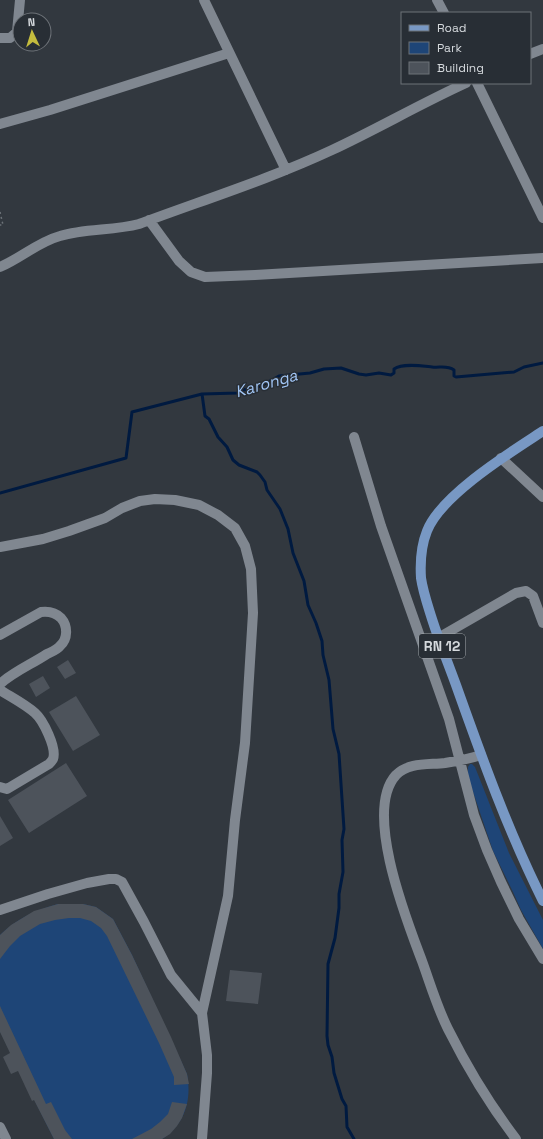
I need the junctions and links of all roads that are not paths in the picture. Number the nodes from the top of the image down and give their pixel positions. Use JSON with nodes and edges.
{"nodes":[{"id":1,"x":20,"y":0,"type":"edge"},
{"id":2,"x":204,"y":0,"type":"edge"},
{"id":3,"x":438,"y":0,"type":"edge"},
{"id":4,"x":444,"y":12,"type":"edge"},
{"id":5,"x":0,"y":38,"type":"edge"},
{"id":6,"x":543,"y":49,"type":"edge"},
{"id":7,"x":229,"y":53,"type":"junction"},
{"id":8,"x":531,"y":54,"type":"edge"},
{"id":9,"x":464,"y":84,"type":"edge"},
{"id":10,"x":477,"y":84,"type":"edge"},
{"id":11,"x":0,"y":124,"type":"edge"},
{"id":12,"x":286,"y":170,"type":"junction"},
{"id":13,"x":543,"y":218,"type":"edge"},
{"id":14,"x":149,"y":220,"type":"junction"},
{"id":15,"x":543,"y":258,"type":"edge"},
{"id":16,"x":0,"y":267,"type":"edge"},
{"id":17,"x":543,"y":431,"type":"edge"},
{"id":18,"x":354,"y":438,"type":"dead end"},
{"id":19,"x":501,"y":458,"type":"junction"},
{"id":20,"x":543,"y":497,"type":"edge"},
{"id":21,"x":0,"y":547,"type":"edge"},
{"id":22,"x":543,"y":623,"type":"edge"},
{"id":23,"x":0,"y":635,"type":"edge"},
{"id":24,"x":438,"y":638,"type":"junction"},
{"id":25,"x":0,"y":684,"type":"edge"},
{"id":26,"x":0,"y":690,"type":"edge"},
{"id":27,"x":481,"y":755,"type":"junction"},
{"id":28,"x":460,"y":761,"type":"junction"},
{"id":29,"x":0,"y":787,"type":"edge"},
{"id":30,"x":543,"y":901,"type":"edge"},
{"id":31,"x":0,"y":910,"type":"edge"},
{"id":32,"x":543,"y":959,"type":"edge"},
{"id":33,"x":202,"y":1013,"type":"junction"},
{"id":34,"x":0,"y":1127,"type":"edge"},
{"id":35,"x":6,"y":1139,"type":"edge"},
{"id":36,"x":202,"y":1139,"type":"edge"},
{"id":37,"x":516,"y":1139,"type":"edge"}],
"edges":[{"from":1,"to":5,"type":"street"},
{"from":2,"to":7,"type":"street"},
{"from":3,"to":4,"type":"street"},
{"from":6,"to":8,"type":"street"},
{"from":7,"to":11,"type":"street"},
{"from":7,"to":12,"type":"street"},
{"from":9,"to":12,"type":"street"},
{"from":10,"to":13,"type":"street"},
{"from":12,"to":14,"type":"street"},
{"from":14,"to":15,"type":"street"},
{"from":14,"to":16,"type":"street"},
{"from":17,"to":19,"type":"main road","number":"RN 12"},
{"from":18,"to":28,"type":"street"},
{"from":19,"to":20,"type":"street"},
{"from":19,"to":24,"type":"main road","number":"RN 12"},
{"from":21,"to":33,"type":"street"},
{"from":22,"to":24,"type":"street"},
{"from":23,"to":25,"type":"street"},
{"from":24,"to":27,"type":"main road","number":"RN 12"},
{"from":26,"to":29,"type":"street"},
{"from":27,"to":28,"type":"street"},
{"from":27,"to":30,"type":"main road","number":"RN 12"},
{"from":28,"to":32,"type":"street"},
{"from":28,"to":37,"type":"street"},
{"from":31,"to":33,"type":"street"},
{"from":33,"to":36,"type":"street"},
{"from":34,"to":35,"type":"street"}]}
